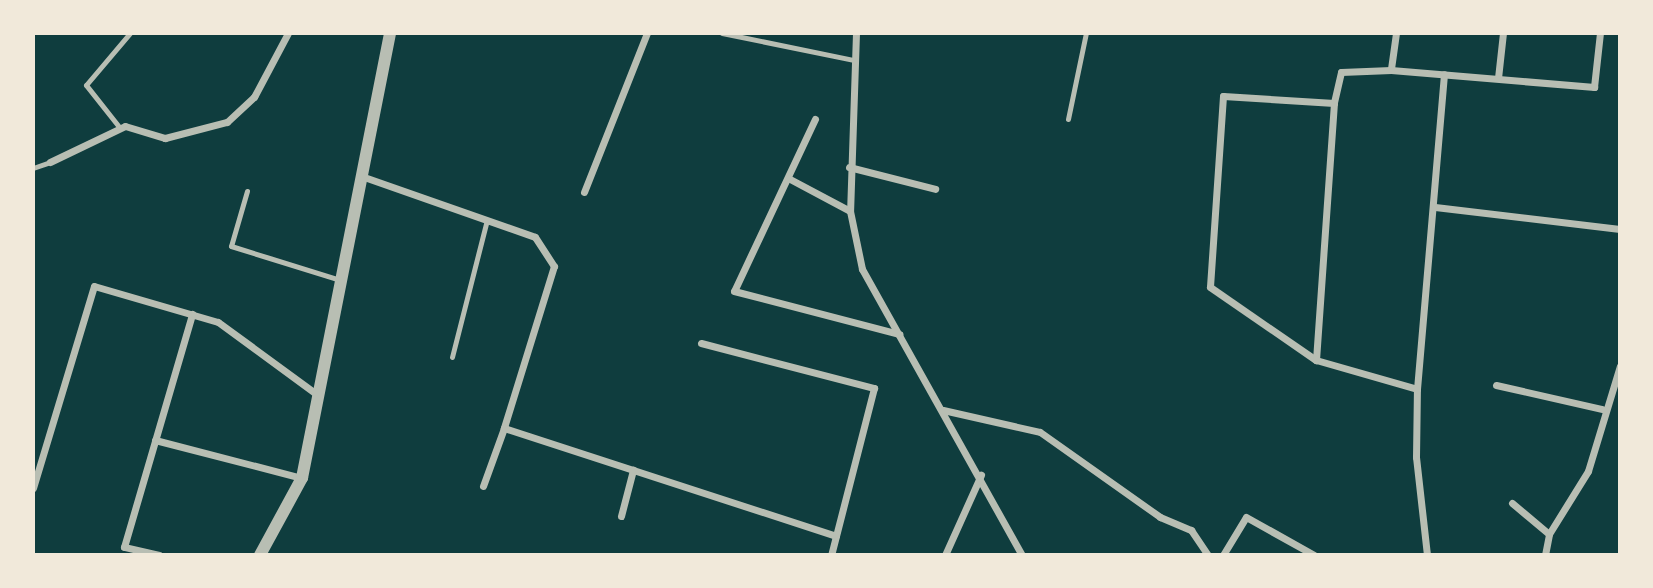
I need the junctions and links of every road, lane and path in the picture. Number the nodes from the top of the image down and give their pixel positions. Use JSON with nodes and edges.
{"nodes":[{"id":1,"x":130,"y":33,"type":"edge"},
{"id":2,"x":288,"y":33,"type":"edge"},
{"id":3,"x":390,"y":33,"type":"edge"},
{"id":4,"x":647,"y":33,"type":"edge"},
{"id":5,"x":722,"y":33,"type":"edge"},
{"id":6,"x":856,"y":33,"type":"edge"},
{"id":7,"x":1086,"y":33,"type":"edge"},
{"id":8,"x":1396,"y":33,"type":"edge"},
{"id":9,"x":1503,"y":33,"type":"edge"},
{"id":10,"x":1600,"y":33,"type":"edge"},
{"id":11,"x":854,"y":60,"type":"junction"},
{"id":12,"x":1391,"y":70,"type":"junction"},
{"id":13,"x":1444,"y":74,"type":"junction"},
{"id":14,"x":1498,"y":78,"type":"junction"},
{"id":15,"x":1334,"y":103,"type":"junction"},
{"id":16,"x":815,"y":119,"type":"dead end"},
{"id":17,"x":1068,"y":119,"type":"dead end"},
{"id":18,"x":120,"y":128,"type":"junction"},
{"id":19,"x":50,"y":162,"type":"joint"},
{"id":20,"x":33,"y":167,"type":"edge"},
{"id":21,"x":849,"y":167,"type":"junction"},
{"id":22,"x":364,"y":177,"type":"junction"},
{"id":23,"x":788,"y":178,"type":"junction"},
{"id":24,"x":935,"y":189,"type":"dead end"},
{"id":25,"x":247,"y":191,"type":"dead end"},
{"id":26,"x":584,"y":191,"type":"dead end"},
{"id":27,"x":1435,"y":207,"type":"junction"},
{"id":28,"x":850,"y":211,"type":"junction"},
{"id":29,"x":487,"y":220,"type":"junction"},
{"id":30,"x":1620,"y":229,"type":"edge"},
{"id":31,"x":343,"y":281,"type":"junction"},
{"id":32,"x":192,"y":314,"type":"junction"},
{"id":33,"x":899,"y":334,"type":"junction"},
{"id":34,"x":701,"y":343,"type":"dead end"},
{"id":35,"x":452,"y":357,"type":"dead end"},
{"id":36,"x":1316,"y":360,"type":"junction"},
{"id":37,"x":1620,"y":366,"type":"edge"},
{"id":38,"x":1496,"y":385,"type":"dead end"},
{"id":39,"x":1417,"y":389,"type":"junction"},
{"id":40,"x":319,"y":396,"type":"junction"},
{"id":41,"x":1602,"y":409,"type":"junction"},
{"id":42,"x":943,"y":410,"type":"junction"},
{"id":43,"x":504,"y":428,"type":"junction"},
{"id":44,"x":155,"y":440,"type":"junction"},
{"id":45,"x":633,"y":470,"type":"junction"},
{"id":46,"x":981,"y":475,"type":"junction"},
{"id":47,"x":302,"y":478,"type":"junction"},
{"id":48,"x":483,"y":486,"type":"dead end"},
{"id":49,"x":33,"y":488,"type":"edge"},
{"id":50,"x":1512,"y":503,"type":"dead end"},
{"id":51,"x":621,"y":516,"type":"dead end"},
{"id":52,"x":1549,"y":534,"type":"junction"},
{"id":53,"x":836,"y":536,"type":"junction"},
{"id":54,"x":159,"y":555,"type":"edge"},
{"id":55,"x":260,"y":555,"type":"edge"},
{"id":56,"x":831,"y":555,"type":"edge"},
{"id":57,"x":945,"y":555,"type":"edge"},
{"id":58,"x":1021,"y":555,"type":"edge"},
{"id":59,"x":1208,"y":555,"type":"edge"},
{"id":60,"x":1223,"y":555,"type":"edge"},
{"id":61,"x":1314,"y":555,"type":"edge"},
{"id":62,"x":1427,"y":555,"type":"edge"},
{"id":63,"x":1545,"y":555,"type":"edge"}],
"edges":[{"from":1,"to":18,"type":"lane"},
{"from":2,"to":18,"type":"street"},
{"from":3,"to":22,"type":"street"},
{"from":4,"to":26,"type":"street"},
{"from":5,"to":11,"type":"lane"},
{"from":6,"to":11,"type":"street"},
{"from":7,"to":17,"type":"lane"},
{"from":8,"to":12,"type":"street"},
{"from":9,"to":14,"type":"street"},
{"from":10,"to":14,"type":"street"},
{"from":11,"to":21,"type":"street"},
{"from":12,"to":13,"type":"street"},
{"from":12,"to":15,"type":"street"},
{"from":13,"to":14,"type":"street"},
{"from":13,"to":27,"type":"street"},
{"from":15,"to":36,"type":"street"},
{"from":15,"to":36,"type":"street"},
{"from":16,"to":23,"type":"street"},
{"from":18,"to":19,"type":"street"},
{"from":19,"to":20,"type":"lane"},
{"from":21,"to":24,"type":"street"},
{"from":21,"to":28,"type":"street"},
{"from":22,"to":29,"type":"street"},
{"from":22,"to":31,"type":"street"},
{"from":23,"to":28,"type":"street"},
{"from":23,"to":33,"type":"street"},
{"from":25,"to":31,"type":"lane"},
{"from":27,"to":30,"type":"street"},
{"from":27,"to":39,"type":"street"},
{"from":28,"to":33,"type":"street"},
{"from":29,"to":35,"type":"lane"},
{"from":29,"to":43,"type":"street"},
{"from":31,"to":40,"type":"street"},
{"from":32,"to":40,"type":"street"},
{"from":32,"to":44,"type":"street"},
{"from":32,"to":49,"type":"street"},
{"from":33,"to":42,"type":"street"},
{"from":34,"to":53,"type":"street"},
{"from":36,"to":39,"type":"street"},
{"from":37,"to":41,"type":"street"},
{"from":38,"to":41,"type":"street"},
{"from":39,"to":62,"type":"street"},
{"from":40,"to":47,"type":"street"},
{"from":41,"to":52,"type":"street"},
{"from":42,"to":46,"type":"street"},
{"from":42,"to":59,"type":"street"},
{"from":43,"to":45,"type":"street"},
{"from":43,"to":48,"type":"street"},
{"from":44,"to":47,"type":"street"},
{"from":44,"to":54,"type":"street"},
{"from":45,"to":51,"type":"street"},
{"from":45,"to":53,"type":"street"},
{"from":46,"to":57,"type":"street"},
{"from":46,"to":58,"type":"street"},
{"from":47,"to":55,"type":"street"},
{"from":50,"to":52,"type":"street"},
{"from":52,"to":63,"type":"street"},
{"from":53,"to":56,"type":"street"},
{"from":60,"to":61,"type":"street"}]}
